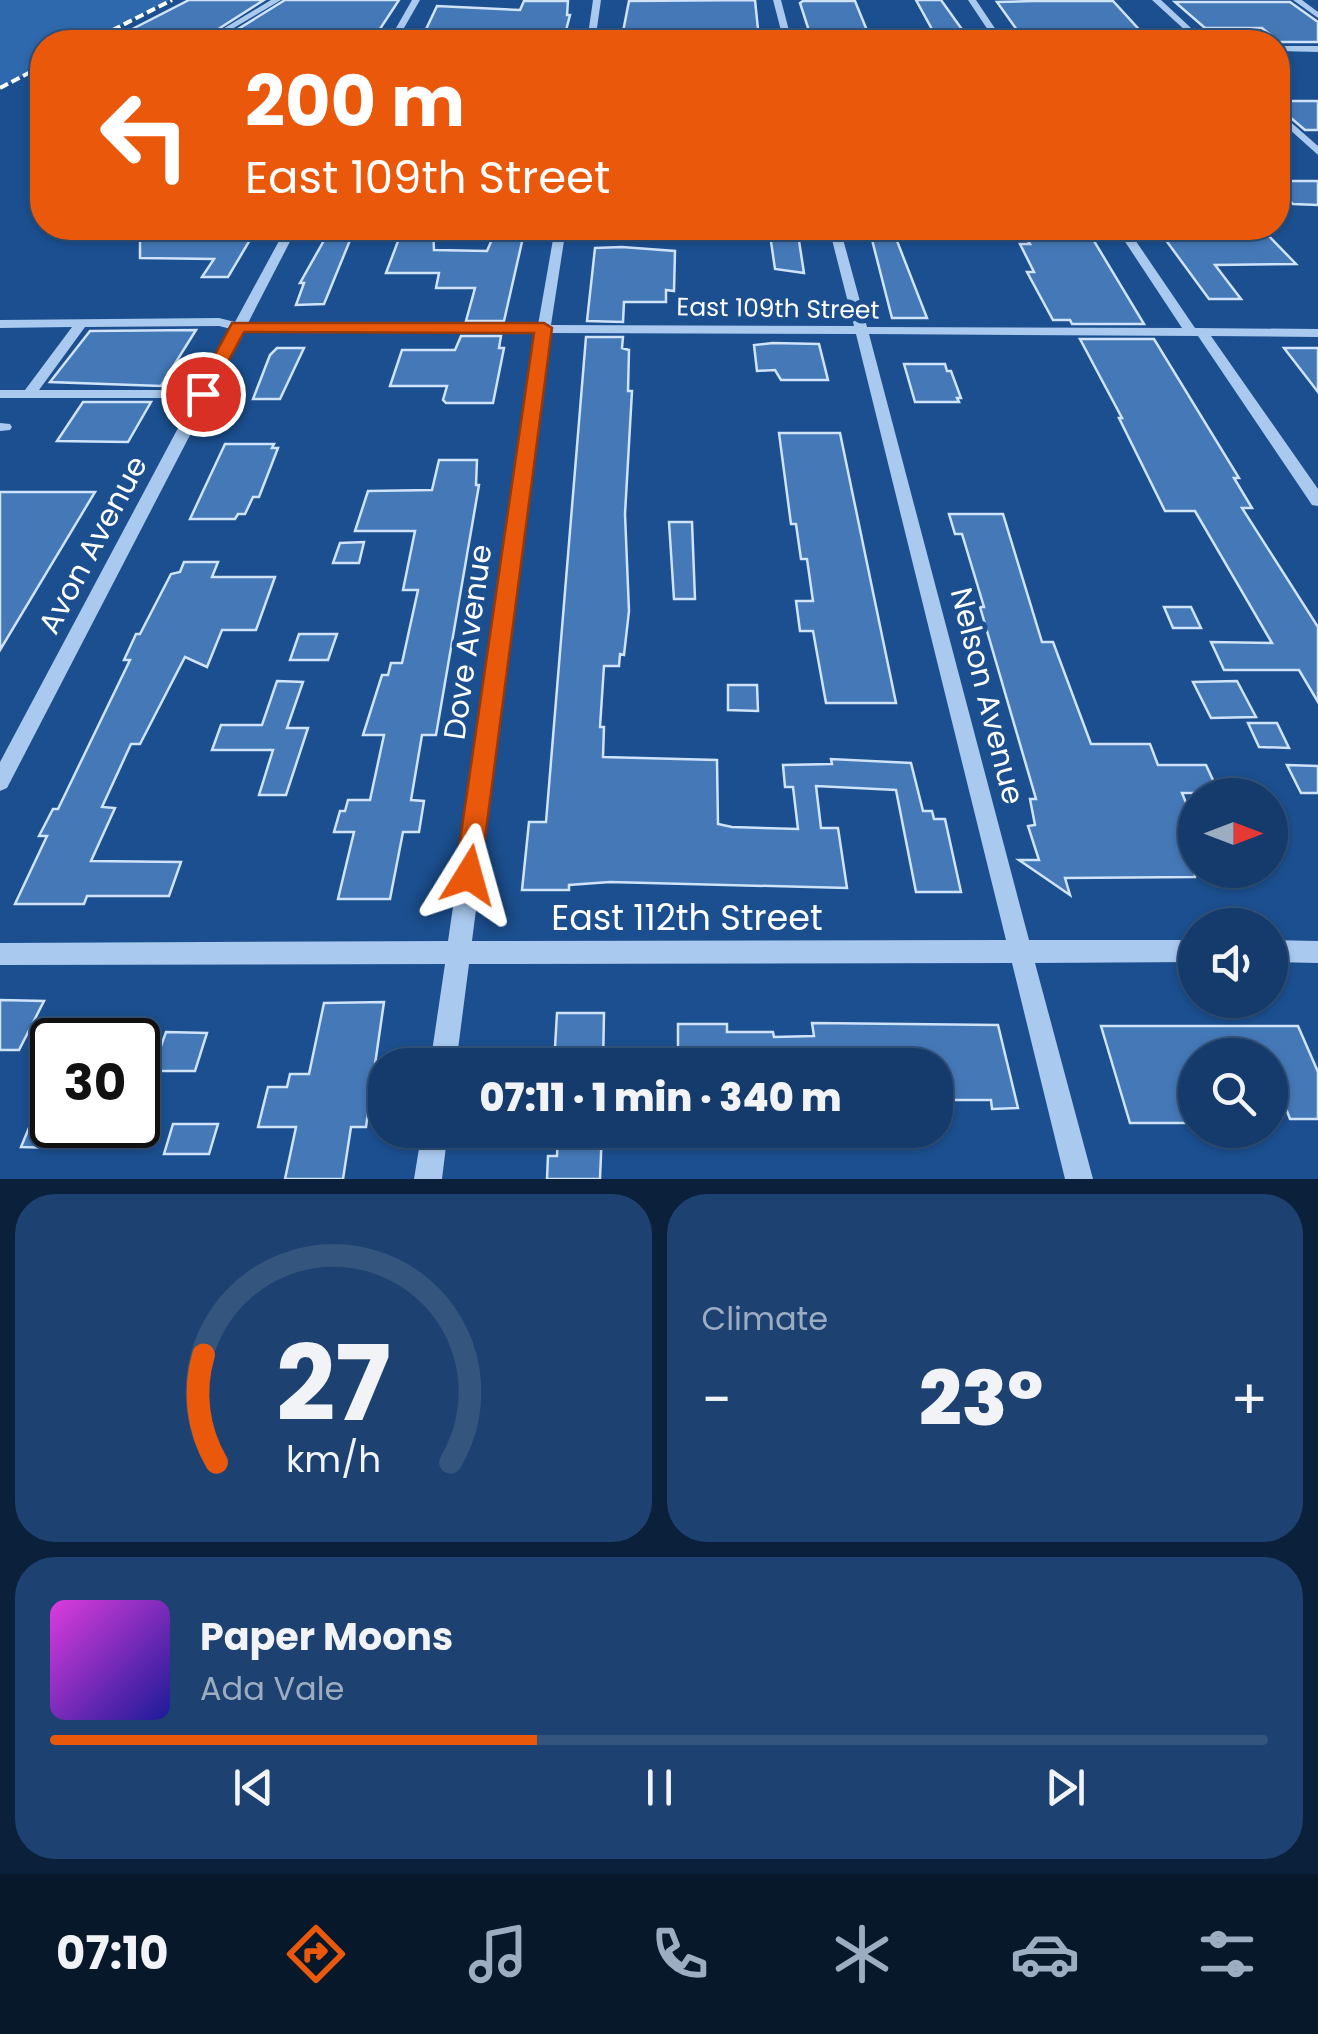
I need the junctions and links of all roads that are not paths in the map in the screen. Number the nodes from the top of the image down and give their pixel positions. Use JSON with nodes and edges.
{"nodes":[{"id":1,"x":278,"y":0,"type":"edge"},
{"id":2,"x":416,"y":0,"type":"edge"},
{"id":3,"x":596,"y":0,"type":"edge"},
{"id":4,"x":777,"y":0,"type":"edge"},
{"id":5,"x":972,"y":0,"type":"edge"},
{"id":6,"x":1156,"y":0,"type":"edge"},
{"id":7,"x":1296,"y":0,"type":"edge"},
{"id":8,"x":1318,"y":16,"type":"edge"},
{"id":9,"x":226,"y":30,"type":"edge"},
{"id":10,"x":399,"y":30,"type":"edge"},
{"id":11,"x":592,"y":30,"type":"edge"},
{"id":12,"x":785,"y":30,"type":"edge"},
{"id":13,"x":992,"y":30,"type":"edge"},
{"id":14,"x":1189,"y":30,"type":"edge"},
{"id":15,"x":1290,"y":49,"type":"edge"},
{"id":16,"x":1318,"y":49,"type":"edge"},
{"id":17,"x":1290,"y":125,"type":"edge"},
{"id":18,"x":1318,"y":152,"type":"edge"},
{"id":19,"x":285,"y":240,"type":"edge"},
{"id":20,"x":559,"y":240,"type":"edge"},
{"id":21,"x":838,"y":240,"type":"edge"},
{"id":22,"x":1131,"y":240,"type":"edge"},
{"id":23,"x":0,"y":324,"type":"edge"},
{"id":24,"x":81,"y":324,"type":"junction"},
{"id":25,"x":238,"y":326,"type":"junction"},
{"id":26,"x":544,"y":328,"type":"junction"},
{"id":27,"x":862,"y":332,"type":"junction"},
{"id":28,"x":1197,"y":333,"type":"junction"},
{"id":29,"x":1318,"y":333,"type":"edge"},
{"id":30,"x":0,"y":394,"type":"edge"},
{"id":31,"x":30,"y":394,"type":"junction"},
{"id":32,"x":203,"y":394,"type":"junction"},
{"id":33,"x":1318,"y":501,"type":"edge"},
{"id":34,"x":0,"y":782,"type":"edge"},
{"id":35,"x":1021,"y":950,"type":"junction"},
{"id":36,"x":1178,"y":951,"type":"edge"},
{"id":37,"x":1288,"y":951,"type":"edge"},
{"id":38,"x":1318,"y":952,"type":"edge"},
{"id":39,"x":0,"y":954,"type":"edge"},
{"id":40,"x":458,"y":954,"type":"junction"},
{"id":41,"x":446,"y":1048,"type":"edge"},
{"id":42,"x":432,"y":1148,"type":"edge"},
{"id":43,"x":428,"y":1179,"type":"edge"},
{"id":44,"x":1079,"y":1179,"type":"edge"}],
"edges":[{"from":1,"to":9,"type":"street"},
{"from":2,"to":10,"type":"street"},
{"from":3,"to":11,"type":"street"},
{"from":4,"to":12,"type":"street"},
{"from":5,"to":13,"type":"street"},
{"from":6,"to":14,"type":"street"},
{"from":7,"to":8,"type":"street"},
{"from":15,"to":16,"type":"street"},
{"from":17,"to":18,"type":"street"},
{"from":19,"to":25,"type":"street","name":"Avon Avenue"},
{"from":20,"to":26,"type":"street","name":"Dove Avenue"},
{"from":21,"to":27,"type":"street","name":"Nelson Avenue"},
{"from":22,"to":28,"type":"street"},
{"from":23,"to":24,"type":"street","name":"East 109th Street"},
{"from":24,"to":25,"type":"street","name":"East 109th Street"},
{"from":24,"to":31,"type":"street"},
{"from":25,"to":26,"type":"street","name":"East 109th Street"},
{"from":25,"to":32,"type":"street","name":"Avon Avenue"},
{"from":26,"to":27,"type":"street","name":"East 109th Street"},
{"from":26,"to":40,"type":"street","name":"Dove Avenue"},
{"from":27,"to":28,"type":"street","name":"East 109th Street"},
{"from":27,"to":35,"type":"street","name":"Nelson Avenue"},
{"from":28,"to":29,"type":"street","name":"East 109th Street"},
{"from":28,"to":33,"type":"street"},
{"from":30,"to":31,"type":"street"},
{"from":31,"to":32,"type":"street"},
{"from":32,"to":34,"type":"street","name":"Avon Avenue"},
{"from":35,"to":36,"type":"street","name":"East 112th Street"},
{"from":35,"to":40,"type":"street","name":"East 112th Street"},
{"from":35,"to":44,"type":"street","name":"Nelson Avenue"},
{"from":37,"to":38,"type":"street"},
{"from":39,"to":40,"type":"street","name":"East 112th Street"},
{"from":40,"to":41,"type":"street","name":"Dove Avenue"},
{"from":42,"to":43,"type":"street"}]}
